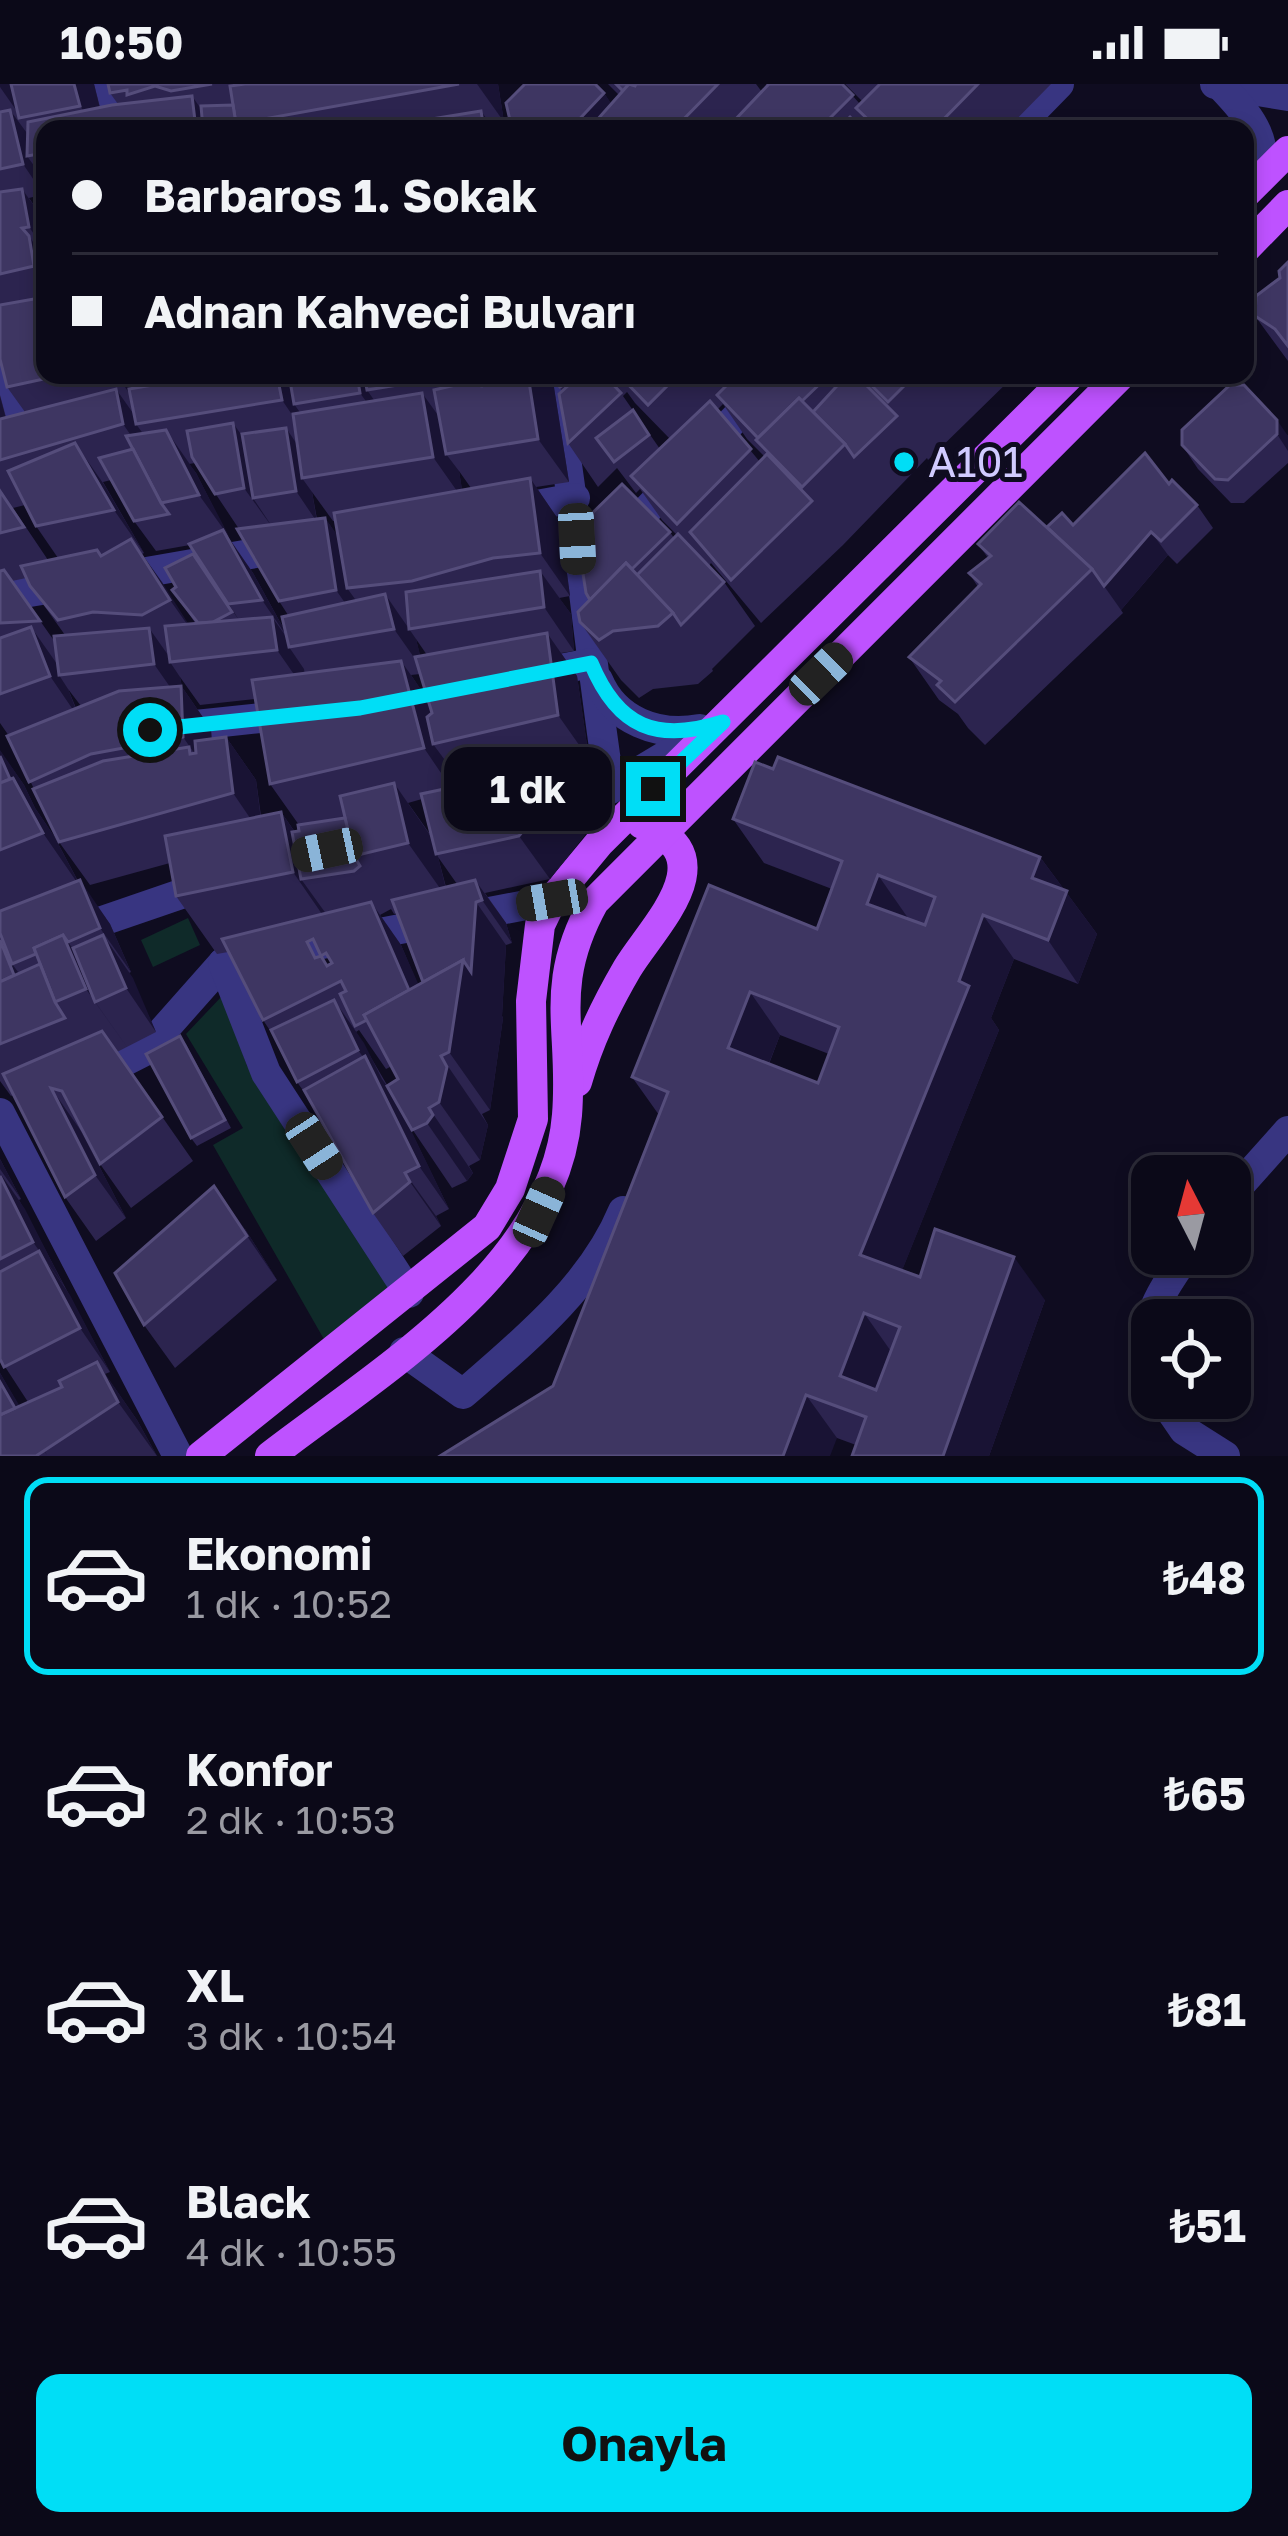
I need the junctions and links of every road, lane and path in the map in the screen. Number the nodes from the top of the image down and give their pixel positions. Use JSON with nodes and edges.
{"nodes":[{"id":1,"x":170,"y":84,"type":"edge"},
{"id":2,"x":1059,"y":84,"type":"edge"},
{"id":3,"x":1218,"y":85,"type":"edge"},
{"id":4,"x":110,"y":91,"type":"edge"},
{"id":5,"x":1288,"y":96,"type":"edge"},
{"id":6,"x":1025,"y":120,"type":"edge"},
{"id":7,"x":1251,"y":120,"type":"edge"},
{"id":8,"x":1254,"y":123,"type":"edge"},
{"id":9,"x":1288,"y":151,"type":"edge"},
{"id":10,"x":1254,"y":177,"type":"edge"},
{"id":11,"x":1254,"y":185,"type":"edge"},
{"id":12,"x":1288,"y":205,"type":"edge"},
{"id":13,"x":1254,"y":240,"type":"edge"},
{"id":14,"x":0,"y":372,"type":"edge"},
{"id":15,"x":555,"y":384,"type":"edge"},
{"id":16,"x":768,"y":384,"type":"edge"},
{"id":17,"x":1061,"y":384,"type":"edge"},
{"id":18,"x":1112,"y":384,"type":"edge"},
{"id":19,"x":20,"y":450,"type":"edge"},
{"id":20,"x":575,"y":498,"type":"junction"},
{"id":21,"x":483,"y":514,"type":"edge"},
{"id":22,"x":322,"y":542,"type":"edge"},
{"id":23,"x":580,"y":579,"type":"junction"},
{"id":24,"x":0,"y":597,"type":"edge"},
{"id":25,"x":591,"y":663,"type":"junction"},
{"id":26,"x":498,"y":681,"type":"edge"},
{"id":27,"x":336,"y":710,"type":"edge"},
{"id":28,"x":723,"y":722,"type":"junction"},
{"id":29,"x":130,"y":734,"type":"edge"},
{"id":30,"x":604,"y":791,"type":"junction"},
{"id":31,"x":505,"y":812,"type":"edge"},
{"id":32,"x":661,"y":831,"type":"junction"},
{"id":33,"x":600,"y":842,"type":"junction"},
{"id":34,"x":238,"y":875,"type":"edge"},
{"id":35,"x":552,"y":900,"type":"junction"},
{"id":36,"x":0,"y":956,"type":"edge"},
{"id":37,"x":223,"y":963,"type":"junction"},
{"id":38,"x":65,"y":1092,"type":"edge"},
{"id":39,"x":10,"y":1116,"type":"edge"},
{"id":40,"x":567,"y":1117,"type":"junction"},
{"id":41,"x":1288,"y":1131,"type":"edge"},
{"id":42,"x":1251,"y":1172,"type":"edge"},
{"id":43,"x":632,"y":1188,"type":"edge"},
{"id":44,"x":410,"y":1293,"type":"junction"},
{"id":45,"x":404,"y":1352,"type":"junction"},
{"id":46,"x":1176,"y":1419,"type":"edge"},
{"id":47,"x":178,"y":1456,"type":"edge"},
{"id":48,"x":201,"y":1456,"type":"edge"},
{"id":49,"x":270,"y":1456,"type":"edge"},
{"id":50,"x":1225,"y":1456,"type":"edge"}],
"edges":[{"from":1,"to":4,"type":"street"},
{"from":2,"to":6,"type":"street"},
{"from":3,"to":5,"type":"street"},
{"from":3,"to":7,"type":"street"},
{"from":8,"to":10,"type":"street"},
{"from":9,"to":11,"type":"main road"},
{"from":12,"to":13,"type":"main road"},
{"from":14,"to":19,"type":"street"},
{"from":15,"to":20,"type":"street"},
{"from":16,"to":23,"type":"street"},
{"from":17,"to":28,"type":"main road"},
{"from":18,"to":32,"type":"main road"},
{"from":20,"to":21,"type":"street"},
{"from":20,"to":23,"type":"street"},
{"from":22,"to":24,"type":"street"},
{"from":23,"to":25,"type":"street"},
{"from":25,"to":26,"type":"street"},
{"from":25,"to":28,"type":"street"},
{"from":25,"to":30,"type":"street"},
{"from":27,"to":29,"type":"street"},
{"from":28,"to":30,"type":"street"},
{"from":28,"to":33,"type":"main road"},
{"from":30,"to":31,"type":"street"},
{"from":30,"to":33,"type":"street"},
{"from":32,"to":33,"type":"main road"},
{"from":32,"to":40,"type":"main road"},
{"from":32,"to":40,"type":"main road"},
{"from":33,"to":35,"type":"main road"},
{"from":34,"to":36,"type":"street"},
{"from":35,"to":37,"type":"street"},
{"from":35,"to":44,"type":"main road"},
{"from":37,"to":38,"type":"street"},
{"from":37,"to":44,"type":"street"},
{"from":39,"to":47,"type":"street"},
{"from":40,"to":45,"type":"main road"},
{"from":41,"to":42,"type":"street"},
{"from":43,"to":45,"type":"street"},
{"from":44,"to":48,"type":"main road"},
{"from":45,"to":49,"type":"main road"},
{"from":46,"to":50,"type":"street"}]}
